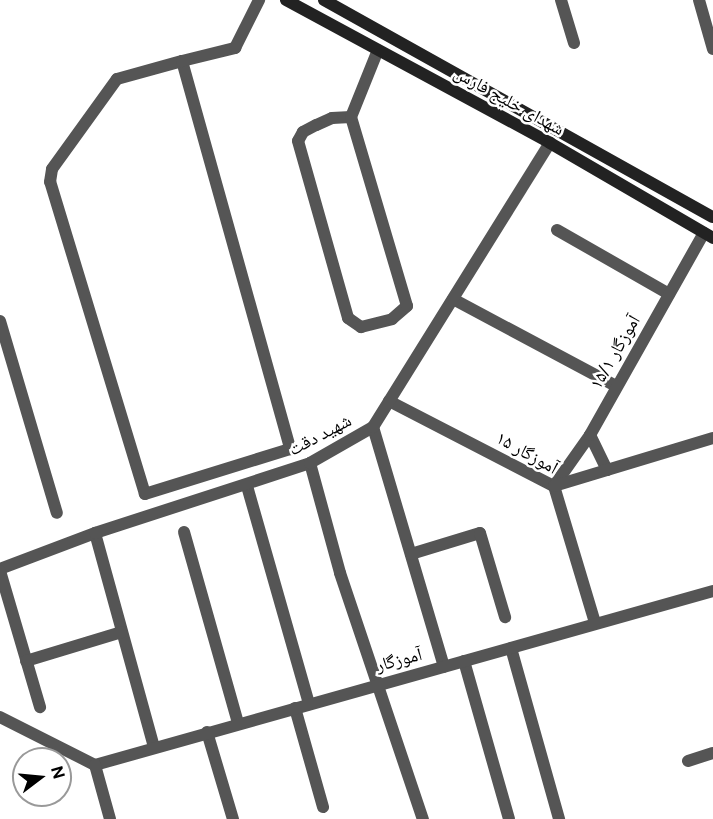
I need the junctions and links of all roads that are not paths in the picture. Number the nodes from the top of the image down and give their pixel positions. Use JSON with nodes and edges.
{"nodes":[{"id":1,"x":259,"y":0,"type":"edge"},
{"id":2,"x":286,"y":0,"type":"edge"},
{"id":3,"x":324,"y":0,"type":"edge"},
{"id":4,"x":561,"y":0,"type":"edge"},
{"id":5,"x":699,"y":0,"type":"edge"},
{"id":6,"x":574,"y":43,"type":"dead end"},
{"id":7,"x":713,"y":49,"type":"edge"},
{"id":8,"x":378,"y":50,"type":"junction"},
{"id":9,"x":428,"y":58,"type":"junction"},
{"id":10,"x":182,"y":62,"type":"junction"},
{"id":11,"x":420,"y":73,"type":"junction"},
{"id":12,"x":351,"y":117,"type":"junction"},
{"id":13,"x":550,"y":143,"type":"junction"},
{"id":14,"x":713,"y":216,"type":"edge"},
{"id":15,"x":557,"y":230,"type":"dead end"},
{"id":16,"x":709,"y":235,"type":"edge"},
{"id":17,"x":669,"y":294,"type":"junction"},
{"id":18,"x":453,"y":298,"type":"junction"},
{"id":19,"x":0,"y":321,"type":"edge"},
{"id":20,"x":616,"y":386,"type":"junction"},
{"id":21,"x":389,"y":401,"type":"junction"},
{"id":22,"x":373,"y":427,"type":"junction"},
{"id":23,"x":590,"y":435,"type":"junction"},
{"id":24,"x":713,"y":438,"type":"edge"},
{"id":25,"x":310,"y":463,"type":"junction"},
{"id":26,"x":607,"y":470,"type":"junction"},
{"id":27,"x":247,"y":486,"type":"junction"},
{"id":28,"x":554,"y":486,"type":"junction"},
{"id":29,"x":57,"y":513,"type":"dead end"},
{"id":30,"x":184,"y":532,"type":"dead end"},
{"id":31,"x":95,"y":533,"type":"junction"},
{"id":32,"x":411,"y":554,"type":"junction"},
{"id":33,"x":0,"y":570,"type":"edge"},
{"id":34,"x":713,"y":591,"type":"edge"},
{"id":35,"x":505,"y":617,"type":"dead end"},
{"id":36,"x":595,"y":623,"type":"junction"},
{"id":37,"x":122,"y":632,"type":"junction"},
{"id":38,"x":511,"y":648,"type":"junction"},
{"id":39,"x":26,"y":661,"type":"junction"},
{"id":40,"x":464,"y":661,"type":"junction"},
{"id":41,"x":444,"y":667,"type":"junction"},
{"id":42,"x":378,"y":685,"type":"junction"},
{"id":43,"x":309,"y":704,"type":"junction"},
{"id":44,"x":39,"y":707,"type":"dead end"},
{"id":45,"x":295,"y":708,"type":"junction"},
{"id":46,"x":0,"y":717,"type":"edge"},
{"id":47,"x":238,"y":723,"type":"junction"},
{"id":48,"x":207,"y":732,"type":"junction"},
{"id":49,"x":154,"y":747,"type":"junction"},
{"id":50,"x":713,"y":753,"type":"edge"},
{"id":51,"x":688,"y":761,"type":"dead end"},
{"id":52,"x":95,"y":765,"type":"junction"},
{"id":53,"x":323,"y":807,"type":"dead end"},
{"id":54,"x":110,"y":819,"type":"edge"},
{"id":55,"x":233,"y":819,"type":"edge"},
{"id":56,"x":423,"y":819,"type":"edge"},
{"id":57,"x":509,"y":819,"type":"edge"},
{"id":58,"x":558,"y":819,"type":"edge"}],
"edges":[{"from":1,"to":10,"type":"street"},
{"from":2,"to":8,"type":"main road","name":"شهدای خلیج فارس"},
{"from":3,"to":9,"type":"main road","name":"شهدای خلیج فارس"},
{"from":4,"to":6,"type":"street"},
{"from":5,"to":7,"type":"street"},
{"from":8,"to":11,"type":"main road","name":"شهدای خلیج فارس"},
{"from":8,"to":12,"type":"street"},
{"from":9,"to":11,"type":"main road"},
{"from":9,"to":14,"type":"main road","name":"شهدای خلیج فارس"},
{"from":10,"to":10,"type":"street"},
{"from":11,"to":13,"type":"main road","name":"شهدای خلیج فارس"},
{"from":12,"to":12,"type":"street"},
{"from":13,"to":16,"type":"main road","name":"شهدای خلیج فارس"},
{"from":13,"to":18,"type":"street","name":"شهید دقت"},
{"from":15,"to":17,"type":"street"},
{"from":16,"to":17,"type":"street","name":"آموزگار ۱۵/۱"},
{"from":17,"to":20,"type":"street","name":"آموزگار ۱۵/۱"},
{"from":18,"to":20,"type":"street"},
{"from":18,"to":21,"type":"street","name":"شهید دقت"},
{"from":19,"to":29,"type":"street"},
{"from":20,"to":23,"type":"street","name":"آموزگار ۱۵/۱"},
{"from":21,"to":22,"type":"street","name":"شهید دقت"},
{"from":21,"to":28,"type":"street","name":"آموزگار ۱۵"},
{"from":22,"to":25,"type":"street","name":"شهید دقت"},
{"from":22,"to":32,"type":"street"},
{"from":23,"to":26,"type":"street"},
{"from":23,"to":28,"type":"street","name":"آموزگار ۱۵/۱"},
{"from":24,"to":26,"type":"street"},
{"from":25,"to":27,"type":"street","name":"شهید دقت"},
{"from":25,"to":42,"type":"street"},
{"from":26,"to":28,"type":"street"},
{"from":27,"to":31,"type":"street","name":"شهید دقت"},
{"from":27,"to":43,"type":"street"},
{"from":28,"to":36,"type":"street","name":"آموزگار ۱۵"},
{"from":30,"to":47,"type":"street"},
{"from":31,"to":33,"type":"street","name":"شهید دقت"},
{"from":31,"to":37,"type":"street"},
{"from":32,"to":35,"type":"street"},
{"from":32,"to":41,"type":"street"},
{"from":33,"to":39,"type":"street"},
{"from":34,"to":36,"type":"street","name":"آموزگار"},
{"from":36,"to":38,"type":"street","name":"آموزگار"},
{"from":37,"to":39,"type":"street"},
{"from":37,"to":49,"type":"street"},
{"from":38,"to":40,"type":"street","name":"آموزگار"},
{"from":38,"to":58,"type":"street"},
{"from":39,"to":44,"type":"street"},
{"from":40,"to":41,"type":"street","name":"آموزگار"},
{"from":40,"to":57,"type":"street"},
{"from":41,"to":42,"type":"street","name":"آموزگار"},
{"from":42,"to":43,"type":"street","name":"آموزگار"},
{"from":42,"to":56,"type":"street"},
{"from":43,"to":45,"type":"street","name":"آموزگار"},
{"from":45,"to":47,"type":"street","name":"آموزگار"},
{"from":45,"to":53,"type":"street"},
{"from":46,"to":52,"type":"street"},
{"from":47,"to":48,"type":"street","name":"آموزگار"},
{"from":48,"to":49,"type":"street","name":"آموزگار"},
{"from":48,"to":55,"type":"street"},
{"from":49,"to":52,"type":"street","name":"آموزگار"},
{"from":50,"to":51,"type":"street"},
{"from":52,"to":54,"type":"street"}]}
